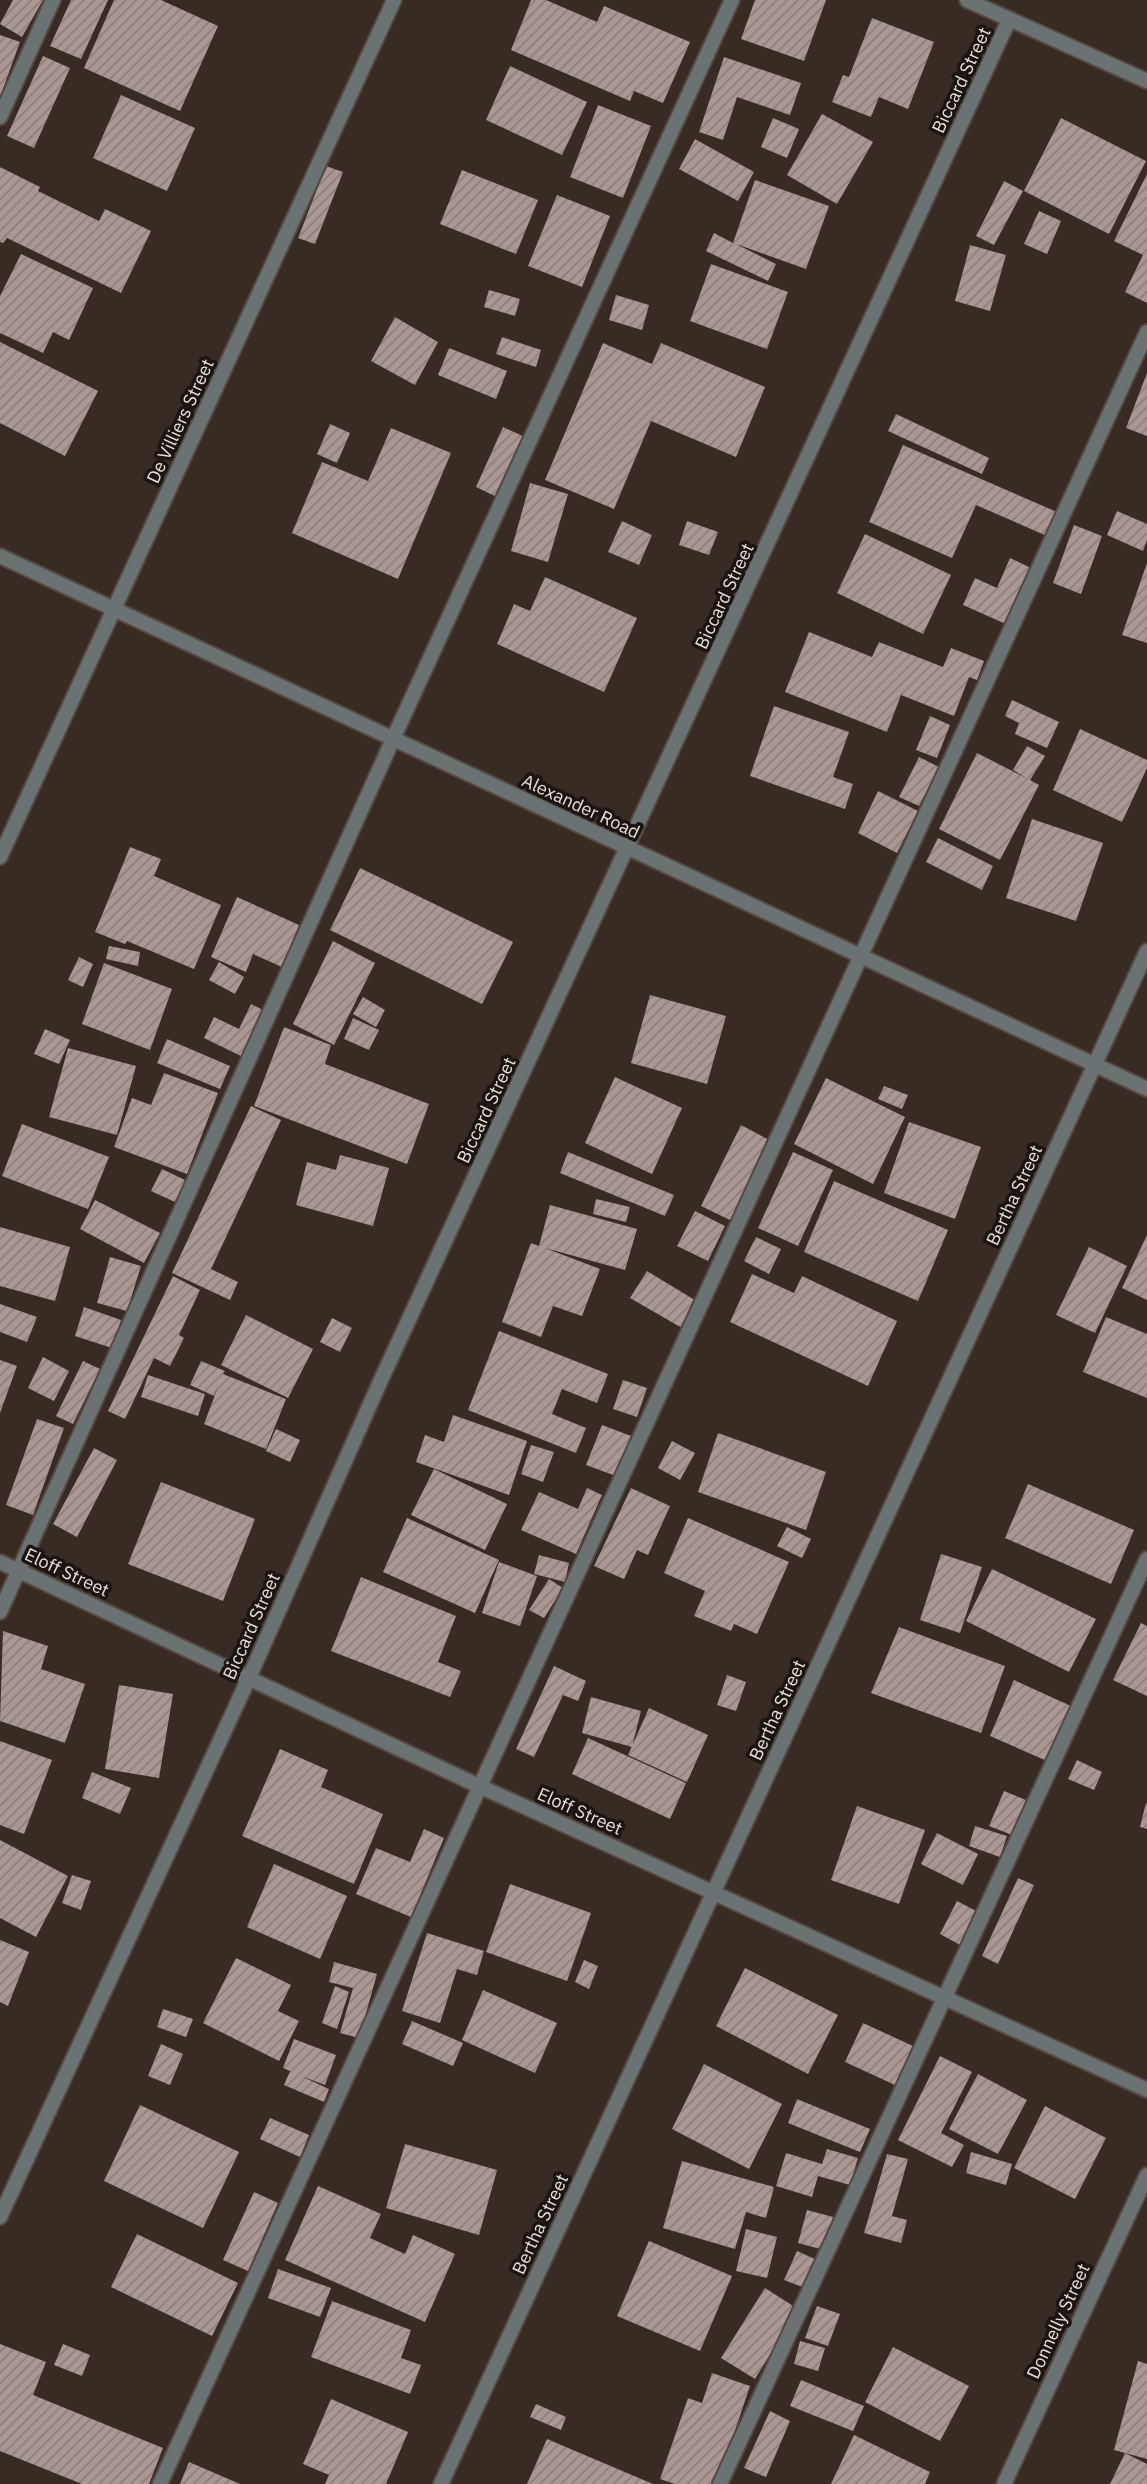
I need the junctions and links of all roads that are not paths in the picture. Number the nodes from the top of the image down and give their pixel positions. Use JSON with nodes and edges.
{"nodes":[{"id":1,"x":53,"y":0,"type":"edge"},
{"id":2,"x":394,"y":0,"type":"edge"},
{"id":3,"x":732,"y":0,"type":"edge"},
{"id":4,"x":967,"y":0,"type":"edge"},
{"id":5,"x":1009,"y":20,"type":"junction"},
{"id":6,"x":1147,"y":81,"type":"edge"},
{"id":7,"x":0,"y":117,"type":"edge"},
{"id":8,"x":1147,"y":332,"type":"edge"},
{"id":9,"x":0,"y":556,"type":"edge"},
{"id":10,"x":115,"y":608,"type":"junction"},
{"id":11,"x":393,"y":739,"type":"junction"},
{"id":12,"x":628,"y":849,"type":"junction"},
{"id":13,"x":0,"y":857,"type":"edge"},
{"id":14,"x":1147,"y":951,"type":"edge"},
{"id":15,"x":862,"y":956,"type":"junction"},
{"id":16,"x":1095,"y":1065,"type":"junction"},
{"id":17,"x":1147,"y":1089,"type":"edge"},
{"id":18,"x":1147,"y":1559,"type":"edge"},
{"id":19,"x":0,"y":1562,"type":"edge"},
{"id":20,"x":19,"y":1571,"type":"junction"},
{"id":21,"x":0,"y":1612,"type":"edge"},
{"id":22,"x":248,"y":1679,"type":"junction"},
{"id":23,"x":479,"y":1786,"type":"junction"},
{"id":24,"x":714,"y":1893,"type":"junction"},
{"id":25,"x":945,"y":1999,"type":"junction"},
{"id":26,"x":1147,"y":2090,"type":"edge"},
{"id":27,"x":1147,"y":2175,"type":"edge"},
{"id":28,"x":0,"y":2217,"type":"edge"},
{"id":29,"x":160,"y":2484,"type":"edge"},
{"id":30,"x":441,"y":2484,"type":"edge"},
{"id":31,"x":719,"y":2484,"type":"edge"},
{"id":32,"x":1004,"y":2484,"type":"edge"}],
"edges":[{"from":1,"to":7,"type":"street"},
{"from":2,"to":10,"type":"street","name":"De Villiers Street"},
{"from":3,"to":11,"type":"street"},
{"from":4,"to":5,"type":"street"},
{"from":5,"to":6,"type":"street"},
{"from":5,"to":12,"type":"street","name":"Biccard Street"},
{"from":8,"to":15,"type":"street"},
{"from":9,"to":10,"type":"street","name":"Alexander Road"},
{"from":10,"to":11,"type":"street","name":"Alexander Road"},
{"from":10,"to":13,"type":"street","name":"De Villiers Street"},
{"from":11,"to":12,"type":"street","name":"Alexander Road"},
{"from":11,"to":20,"type":"street"},
{"from":12,"to":15,"type":"street","name":"Alexander Road"},
{"from":12,"to":22,"type":"street","name":"Biccard Street"},
{"from":14,"to":16,"type":"street","name":"Bertha Street"},
{"from":15,"to":16,"type":"street","name":"Alexander Road"},
{"from":15,"to":23,"type":"street"},
{"from":16,"to":17,"type":"street","name":"Alexander Road"},
{"from":16,"to":24,"type":"street","name":"Bertha Street"},
{"from":18,"to":25,"type":"street"},
{"from":19,"to":20,"type":"street","name":"Eloff Street"},
{"from":20,"to":21,"type":"street"},
{"from":20,"to":22,"type":"street","name":"Eloff Street"},
{"from":22,"to":23,"type":"street","name":"Eloff Street"},
{"from":22,"to":28,"type":"street","name":"Biccard Street"},
{"from":23,"to":24,"type":"street","name":"Eloff Street"},
{"from":23,"to":29,"type":"street"},
{"from":24,"to":25,"type":"street","name":"Eloff Street"},
{"from":24,"to":30,"type":"street","name":"Bertha Street"},
{"from":25,"to":26,"type":"street","name":"Eloff Street"},
{"from":25,"to":31,"type":"street"},
{"from":27,"to":32,"type":"street","name":"Donnelly Street"}]}
